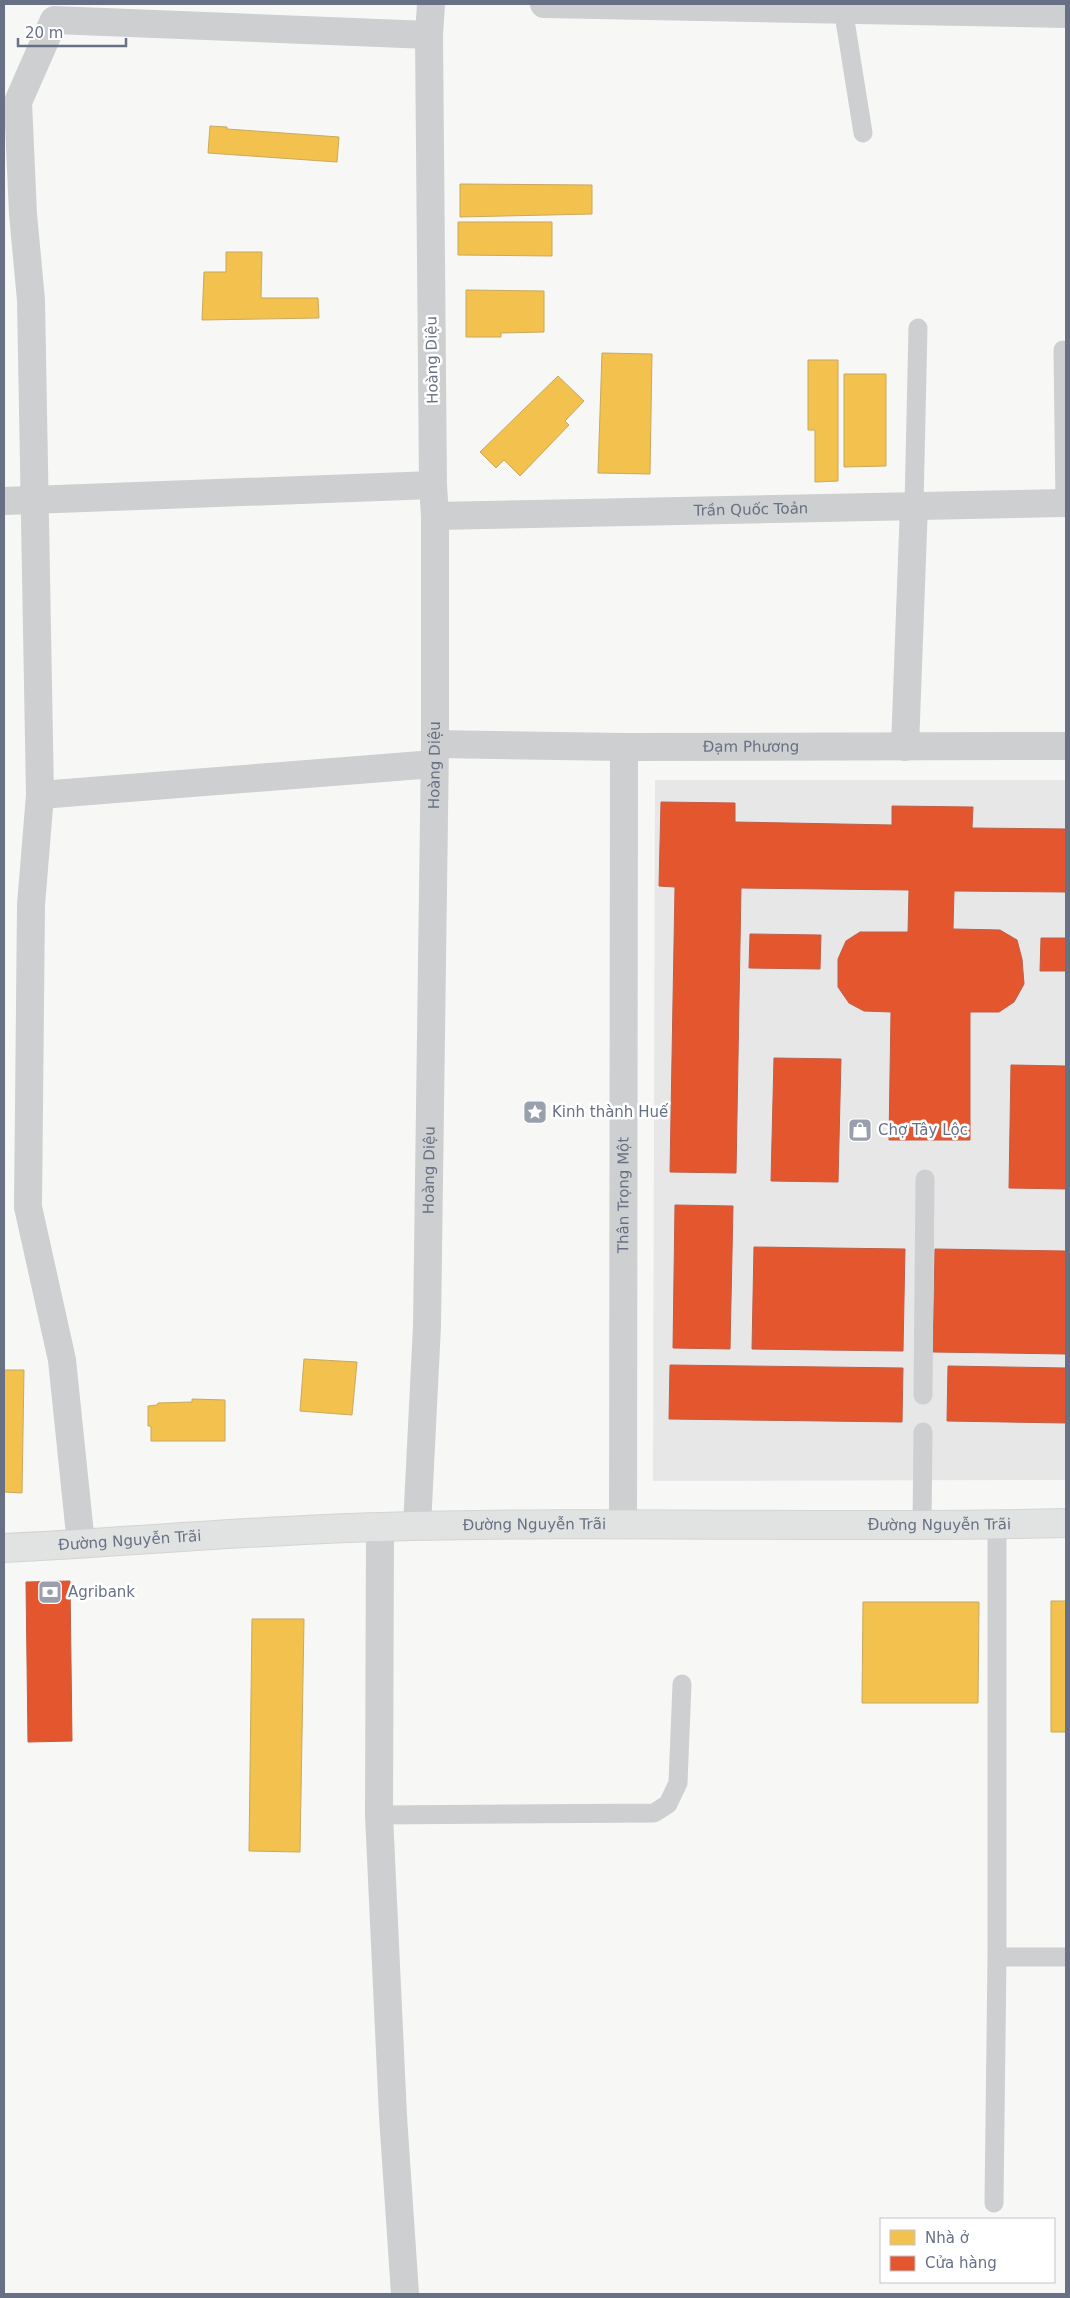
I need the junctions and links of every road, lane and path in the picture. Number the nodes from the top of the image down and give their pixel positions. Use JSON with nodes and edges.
{"nodes":[{"id":1,"x":431,"y":4,"type":"edge"},
{"id":2,"x":544,"y":4,"type":"edge"},
{"id":3,"x":843,"y":8,"type":"junction"},
{"id":4,"x":1066,"y":14,"type":"edge"},
{"id":5,"x":429,"y":35,"type":"junction"},
{"id":6,"x":863,"y":133,"type":"dead end"},
{"id":7,"x":918,"y":328,"type":"dead end"},
{"id":8,"x":1064,"y":350,"type":"dead end"},
{"id":9,"x":433,"y":485,"type":"junction"},
{"id":10,"x":4,"y":501,"type":"edge"},
{"id":11,"x":34,"y":501,"type":"junction"},
{"id":12,"x":1066,"y":503,"type":"edge"},
{"id":13,"x":914,"y":505,"type":"junction"},
{"id":14,"x":435,"y":516,"type":"junction"},
{"id":15,"x":1066,"y":746,"type":"edge"},
{"id":16,"x":624,"y":747,"type":"junction"},
{"id":17,"x":905,"y":747,"type":"junction"},
{"id":18,"x":435,"y":754,"type":"junction"},
{"id":19,"x":40,"y":795,"type":"junction"},
{"id":20,"x":925,"y":1179,"type":"dead end"},
{"id":21,"x":923,"y":1395,"type":"dead end"},
{"id":22,"x":922,"y":1432,"type":"dead end"},
{"id":23,"x":1066,"y":1523,"type":"edge"},
{"id":24,"x":623,"y":1524,"type":"junction"},
{"id":25,"x":922,"y":1525,"type":"junction"},
{"id":26,"x":997,"y":1525,"type":"junction"},
{"id":27,"x":417,"y":1526,"type":"junction"},
{"id":28,"x":380,"y":1527,"type":"junction"},
{"id":29,"x":81,"y":1544,"type":"junction"},
{"id":30,"x":4,"y":1548,"type":"edge"},
{"id":31,"x":682,"y":1684,"type":"dead end"},
{"id":32,"x":379,"y":1815,"type":"junction"},
{"id":33,"x":997,"y":1957,"type":"junction"},
{"id":34,"x":1066,"y":1957,"type":"edge"},
{"id":35,"x":994,"y":2204,"type":"dead end"},
{"id":36,"x":405,"y":2294,"type":"edge"}],
"edges":[{"from":1,"to":5,"type":"street","name":"Hoàng Diệu"},
{"from":2,"to":3,"type":"street"},
{"from":3,"to":4,"type":"street"},
{"from":3,"to":6,"type":"lane"},
{"from":5,"to":9,"type":"street","name":"Hoàng Diệu"},
{"from":5,"to":11,"type":"street"},
{"from":7,"to":13,"type":"lane"},
{"from":8,"to":12,"type":"lane"},
{"from":9,"to":11,"type":"street"},
{"from":9,"to":14,"type":"street","name":"Hoàng Diệu"},
{"from":10,"to":11,"type":"street"},
{"from":11,"to":19,"type":"street"},
{"from":12,"to":13,"type":"street","name":"Trần Quốc Toản"},
{"from":13,"to":14,"type":"street","name":"Trần Quốc Toản"},
{"from":13,"to":17,"type":"street"},
{"from":14,"to":18,"type":"street","name":"Hoàng Diệu"},
{"from":15,"to":17,"type":"street","name":"Đạm Phương"},
{"from":16,"to":17,"type":"street","name":"Đạm Phương"},
{"from":16,"to":18,"type":"street","name":"Đạm Phương"},
{"from":16,"to":24,"type":"street","name":"Thân Trọng Một"},
{"from":18,"to":19,"type":"street","name":"Đạm Phương"},
{"from":18,"to":27,"type":"street","name":"Hoàng Diệu"},
{"from":19,"to":29,"type":"street"},
{"from":20,"to":21,"type":"lane"},
{"from":22,"to":25,"type":"lane"},
{"from":23,"to":26,"type":"main road","name":"Đường Nguyễn Trãi"},
{"from":24,"to":25,"type":"main road","name":"Đường Nguyễn Trãi"},
{"from":24,"to":27,"type":"main road","name":"Đường Nguyễn Trãi"},
{"from":25,"to":26,"type":"main road","name":"Đường Nguyễn Trãi"},
{"from":26,"to":33,"type":"lane"},
{"from":27,"to":28,"type":"main road","name":"Đường Nguyễn Trãi"},
{"from":28,"to":29,"type":"main road","name":"Đường Nguyễn Trãi"},
{"from":28,"to":32,"type":"street"},
{"from":29,"to":30,"type":"main road","name":"Đường Nguyễn Trãi"},
{"from":31,"to":32,"type":"lane"},
{"from":32,"to":36,"type":"street"},
{"from":33,"to":34,"type":"lane"},
{"from":33,"to":35,"type":"lane"}]}
